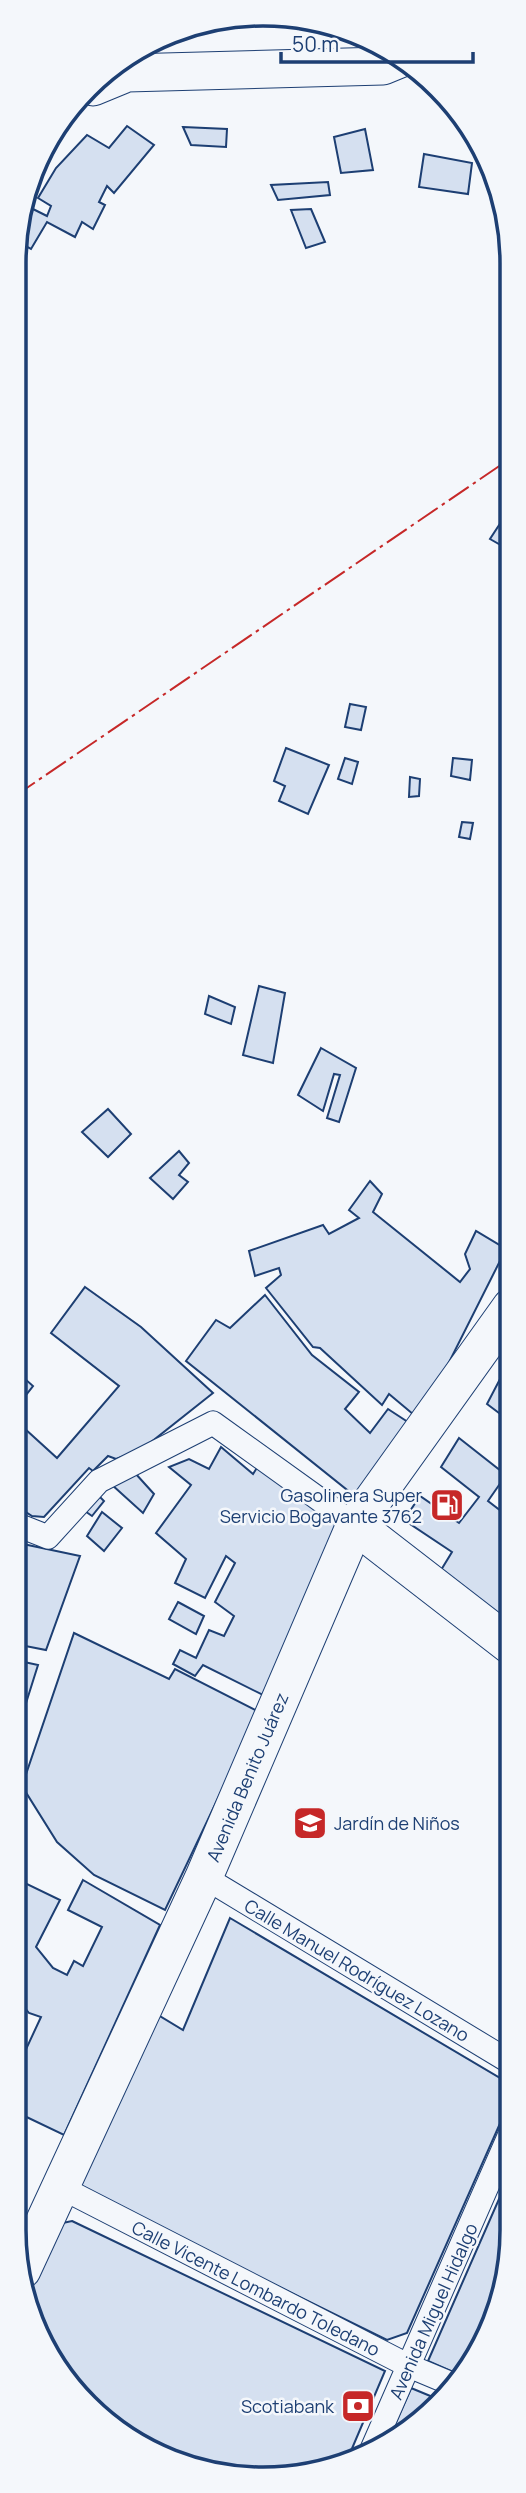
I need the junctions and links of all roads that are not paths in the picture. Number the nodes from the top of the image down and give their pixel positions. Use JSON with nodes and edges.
{"nodes":[{"id":1,"x":390,"y":63,"type":"edge"},
{"id":2,"x":116,"y":78,"type":"edge"},
{"id":3,"x":500,"y":1323,"type":"edge"},
{"id":4,"x":355,"y":1525,"type":"junction"},
{"id":5,"x":27,"y":1529,"type":"edge"},
{"id":6,"x":500,"y":1637,"type":"edge"},
{"id":7,"x":204,"y":1877,"type":"junction"},
{"id":8,"x":500,"y":2057,"type":"edge"},
{"id":9,"x":500,"y":2157,"type":"edge"},
{"id":10,"x":60,"y":2188,"type":"junction"},
{"id":11,"x":28,"y":2256,"type":"edge"},
{"id":12,"x":409,"y":2366,"type":"junction"},
{"id":13,"x":445,"y":2381,"type":"edge"},
{"id":14,"x":377,"y":2437,"type":"edge"}],
"edges":[{"from":1,"to":2,"type":"main road"},
{"from":3,"to":4,"type":"main road","name":"Avenida Benito Juárez"},
{"from":4,"to":5,"type":"street"},
{"from":4,"to":6,"type":"main road"},
{"from":4,"to":7,"type":"main road","name":"Avenida Benito Juárez"},
{"from":7,"to":8,"type":"street","name":"Calle Manuel Rodríguez Lozano"},
{"from":7,"to":10,"type":"main road","name":"Avenida Benito Juárez"},
{"from":9,"to":12,"type":"street","name":"Avenida Miguel Hidalgo"},
{"from":10,"to":11,"type":"main road","name":"Avenida Benito Juárez"},
{"from":10,"to":12,"type":"street","name":"Calle Vicente Lombardo Toledano"},
{"from":12,"to":13,"type":"street","name":"Calle Vicente Lombardo Toledano"},
{"from":12,"to":14,"type":"street","name":"Avenida Miguel Hidalgo"}]}
